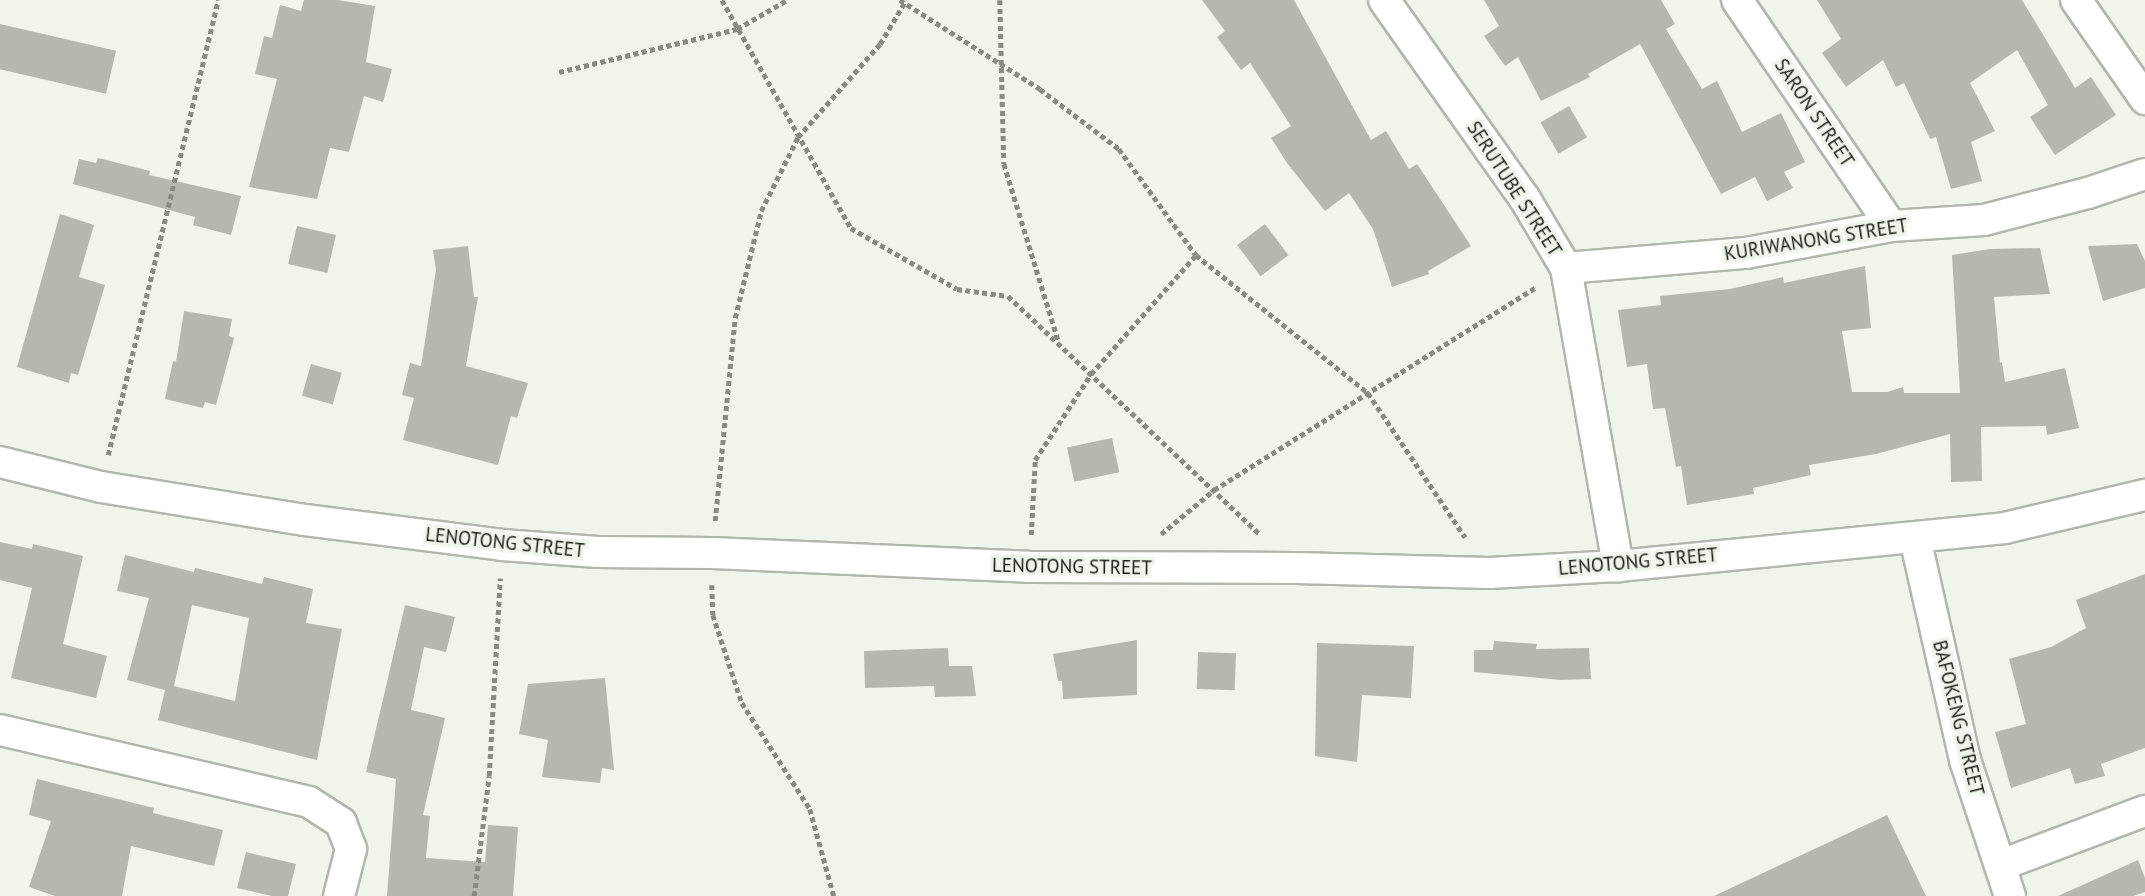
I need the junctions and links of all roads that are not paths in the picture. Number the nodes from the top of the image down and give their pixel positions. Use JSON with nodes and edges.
{"nodes":[{"id":1,"x":1384,"y":0,"type":"edge"},
{"id":2,"x":1737,"y":0,"type":"edge"},
{"id":3,"x":2076,"y":0,"type":"edge"},
{"id":4,"x":2145,"y":99,"type":"edge"},
{"id":5,"x":2145,"y":174,"type":"edge"},
{"id":6,"x":1891,"y":226,"type":"junction"},
{"id":7,"x":1566,"y":268,"type":"junction"},
{"id":8,"x":0,"y":462,"type":"edge"},
{"id":9,"x":2145,"y":495,"type":"edge"},
{"id":10,"x":1914,"y":538,"type":"junction"},
{"id":11,"x":1618,"y":566,"type":"junction"},
{"id":12,"x":0,"y":730,"type":"edge"},
{"id":13,"x":2145,"y":811,"type":"edge"},
{"id":14,"x":2001,"y":865,"type":"junction"},
{"id":15,"x":339,"y":896,"type":"edge"},
{"id":16,"x":2010,"y":896,"type":"edge"}],
"edges":[{"from":1,"to":7,"type":"street","name":"SERUTUBE STREET"},
{"from":2,"to":6,"type":"street","name":"SARON STREET"},
{"from":3,"to":4,"type":"street"},
{"from":5,"to":6,"type":"street","name":"KURIWANONG STREET"},
{"from":6,"to":7,"type":"street","name":"KURIWANONG STREET"},
{"from":7,"to":11,"type":"street","name":"SERUTUBE STREET"},
{"from":8,"to":11,"type":"street","name":"LENOTONG STREET"},
{"from":9,"to":10,"type":"street","name":"LENOTONG STREET"},
{"from":10,"to":11,"type":"street","name":"LENOTONG STREET"},
{"from":10,"to":14,"type":"street","name":"BAFOKENG STREET"},
{"from":12,"to":15,"type":"street"},
{"from":13,"to":14,"type":"street"},
{"from":14,"to":16,"type":"street","name":"BAFOKENG STREET"}]}
